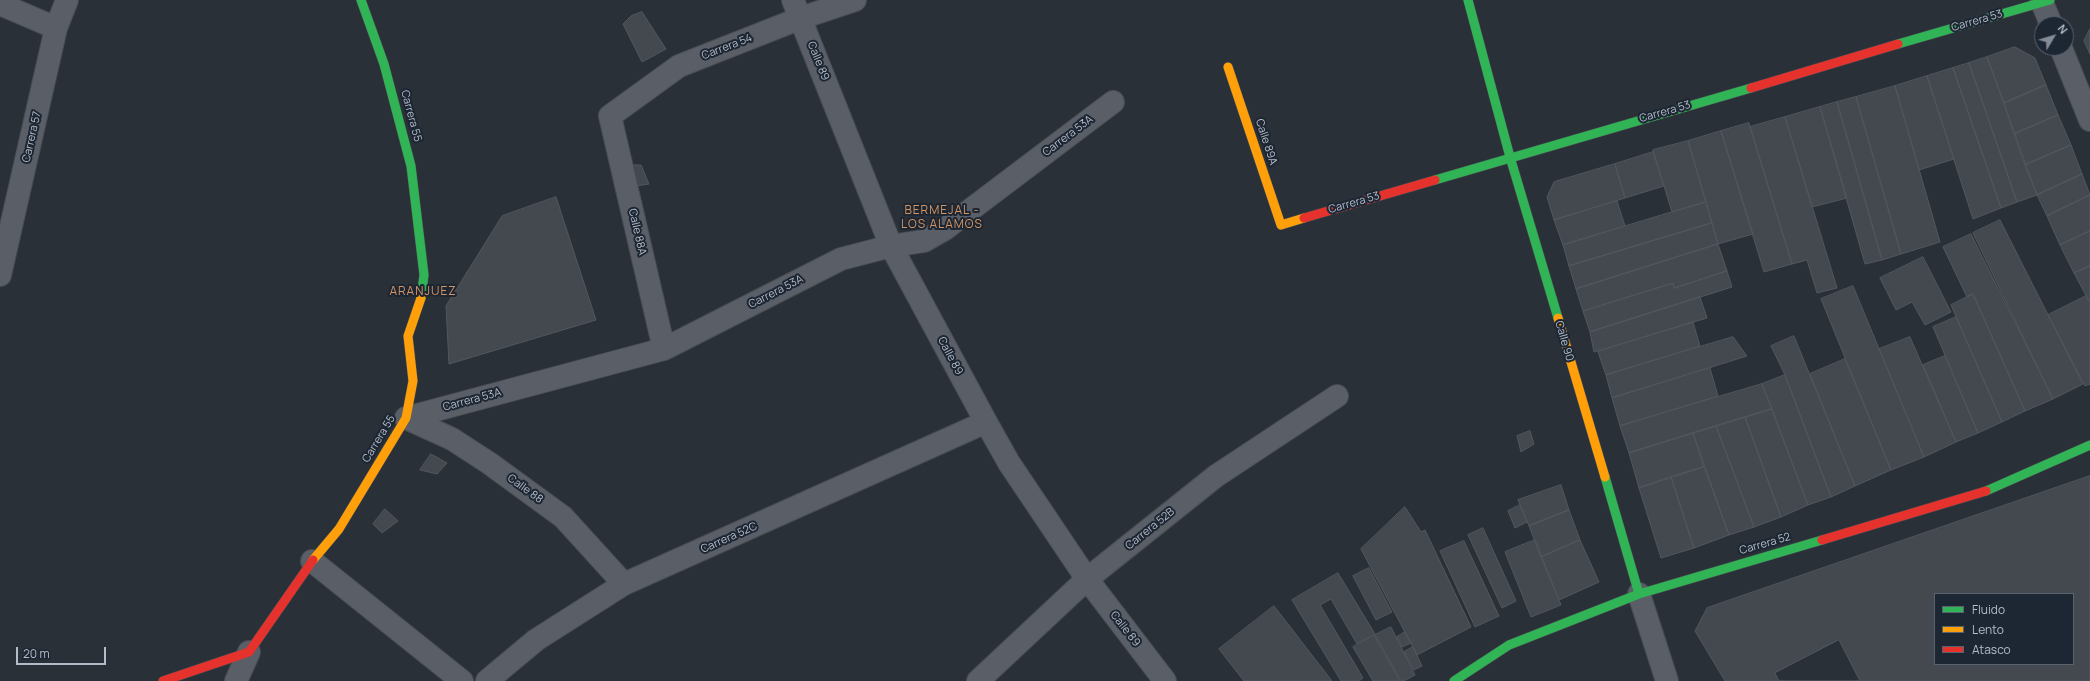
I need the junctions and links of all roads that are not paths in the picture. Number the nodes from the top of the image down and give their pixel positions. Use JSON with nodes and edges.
{"nodes":[{"id":1,"x":67,"y":0,"type":"edge"},
{"id":2,"x":361,"y":0,"type":"edge"},
{"id":3,"x":855,"y":0,"type":"edge"},
{"id":4,"x":1468,"y":0,"type":"edge"},
{"id":5,"x":2045,"y":1,"type":"edge"},
{"id":6,"x":0,"y":4,"type":"edge"},
{"id":7,"x":797,"y":9,"type":"edge"},
{"id":8,"x":2049,"y":16,"type":"edge"},
{"id":9,"x":56,"y":28,"type":"junction"},
{"id":10,"x":2064,"y":56,"type":"edge"},
{"id":11,"x":1228,"y":67,"type":"dead end"},
{"id":12,"x":1112,"y":102,"type":"dead end"},
{"id":13,"x":610,"y":116,"type":"joint"},
{"id":14,"x":2090,"y":120,"type":"edge"},
{"id":15,"x":1510,"y":157,"type":"junction"},
{"id":16,"x":1281,"y":225,"type":"joint"},
{"id":17,"x":891,"y":246,"type":"junction"},
{"id":18,"x":0,"y":275,"type":"edge"},
{"id":19,"x":664,"y":349,"type":"junction"},
{"id":20,"x":1337,"y":396,"type":"dead end"},
{"id":21,"x":406,"y":418,"type":"junction"},
{"id":22,"x":986,"y":422,"type":"junction"},
{"id":23,"x":2090,"y":445,"type":"edge"},
{"id":24,"x":312,"y":561,"type":"junction"},
{"id":25,"x":1087,"y":579,"type":"junction"},
{"id":26,"x":624,"y":584,"type":"junction"},
{"id":27,"x":1639,"y":594,"type":"junction"},
{"id":28,"x":249,"y":652,"type":"junction"},
{"id":29,"x":163,"y":681,"type":"edge"},
{"id":30,"x":236,"y":681,"type":"edge"},
{"id":31,"x":462,"y":681,"type":"edge"},
{"id":32,"x":488,"y":681,"type":"edge"},
{"id":33,"x":978,"y":681,"type":"edge"},
{"id":34,"x":1165,"y":681,"type":"edge"},
{"id":35,"x":1454,"y":681,"type":"edge"},
{"id":36,"x":1667,"y":681,"type":"edge"}],
"edges":[{"from":1,"to":9,"type":"street","name":"Carrera 57"},
{"from":2,"to":21,"type":"street","name":"Carrera 55"},
{"from":3,"to":7,"type":"street","name":"Carrera 54"},
{"from":4,"to":15,"type":"street","name":"Calle 90"},
{"from":5,"to":8,"type":"street"},
{"from":5,"to":15,"type":"street","name":"Carrera 53"},
{"from":6,"to":9,"type":"street"},
{"from":7,"to":13,"type":"street","name":"Carrera 54"},
{"from":7,"to":17,"type":"street","name":"Calle 89"},
{"from":9,"to":18,"type":"street","name":"Carrera 57"},
{"from":10,"to":14,"type":"street"},
{"from":11,"to":16,"type":"street","name":"Calle 89A"},
{"from":12,"to":17,"type":"street","name":"Carrera 53A"},
{"from":13,"to":19,"type":"street","name":"Calle 88A"},
{"from":15,"to":16,"type":"street","name":"Carrera 53"},
{"from":15,"to":27,"type":"street","name":"Calle 90"},
{"from":17,"to":19,"type":"street","name":"Carrera 53A"},
{"from":17,"to":22,"type":"street","name":"Calle 89"},
{"from":19,"to":21,"type":"street","name":"Carrera 53A"},
{"from":20,"to":25,"type":"street","name":"Carrera 52B"},
{"from":21,"to":24,"type":"street","name":"Carrera 55"},
{"from":21,"to":26,"type":"street","name":"Calle 88"},
{"from":22,"to":25,"type":"street","name":"Calle 89"},
{"from":22,"to":26,"type":"street","name":"Carrera 52C"},
{"from":23,"to":27,"type":"street","name":"Carrera 52"},
{"from":24,"to":28,"type":"street","name":"Carrera 55"},
{"from":24,"to":31,"type":"street"},
{"from":25,"to":33,"type":"street","name":"Carrera 52B"},
{"from":25,"to":34,"type":"street","name":"Calle 89"},
{"from":26,"to":32,"type":"street","name":"Carrera 52C"},
{"from":27,"to":35,"type":"street","name":"Carrera 52"},
{"from":27,"to":36,"type":"street","name":"Calle 90"},
{"from":28,"to":29,"type":"street"},
{"from":28,"to":30,"type":"street"}]}
